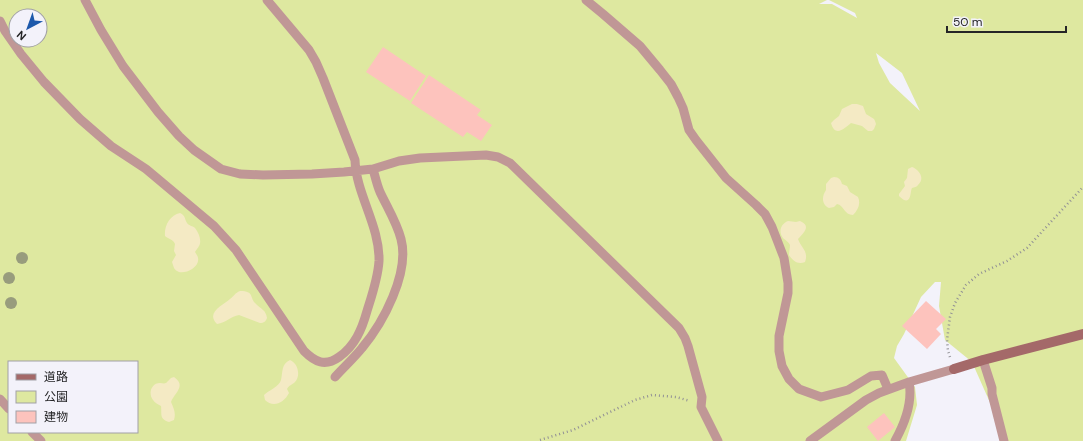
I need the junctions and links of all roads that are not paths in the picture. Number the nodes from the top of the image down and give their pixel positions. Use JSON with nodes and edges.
{"nodes":[{"id":1,"x":85,"y":0,"type":"edge"},
{"id":2,"x":267,"y":0,"type":"edge"},
{"id":3,"x":586,"y":0,"type":"edge"},
{"id":4,"x":0,"y":21,"type":"edge"},
{"id":5,"x":373,"y":169,"type":"junction"},
{"id":6,"x":355,"y":171,"type":"junction"},
{"id":7,"x":1083,"y":334,"type":"edge"},
{"id":8,"x":983,"y":360,"type":"junction"},
{"id":9,"x":954,"y":369,"type":"joint"},
{"id":10,"x":335,"y":377,"type":"dead end"},
{"id":11,"x":909,"y":382,"type":"junction"},
{"id":12,"x":888,"y":389,"type":"junction"},
{"id":13,"x":0,"y":399,"type":"edge"},
{"id":14,"x":8,"y":408,"type":"edge"},
{"id":15,"x":33,"y":433,"type":"edge"},
{"id":16,"x":41,"y":441,"type":"edge"},
{"id":17,"x":718,"y":441,"type":"edge"},
{"id":18,"x":810,"y":441,"type":"edge"},
{"id":19,"x":895,"y":441,"type":"edge"},
{"id":20,"x":1004,"y":441,"type":"edge"}],
"edges":[{"from":1,"to":6,"type":"lane"},
{"from":2,"to":6,"type":"lane"},
{"from":3,"to":12,"type":"lane"},
{"from":4,"to":6,"type":"lane"},
{"from":5,"to":6,"type":"lane"},
{"from":5,"to":10,"type":"lane"},
{"from":5,"to":17,"type":"lane"},
{"from":7,"to":8,"type":"street"},
{"from":8,"to":9,"type":"street"},
{"from":8,"to":20,"type":"lane"},
{"from":9,"to":11,"type":"lane"},
{"from":11,"to":12,"type":"lane"},
{"from":11,"to":19,"type":"lane"},
{"from":12,"to":18,"type":"lane"},
{"from":13,"to":14,"type":"lane"},
{"from":15,"to":16,"type":"lane"}]}
